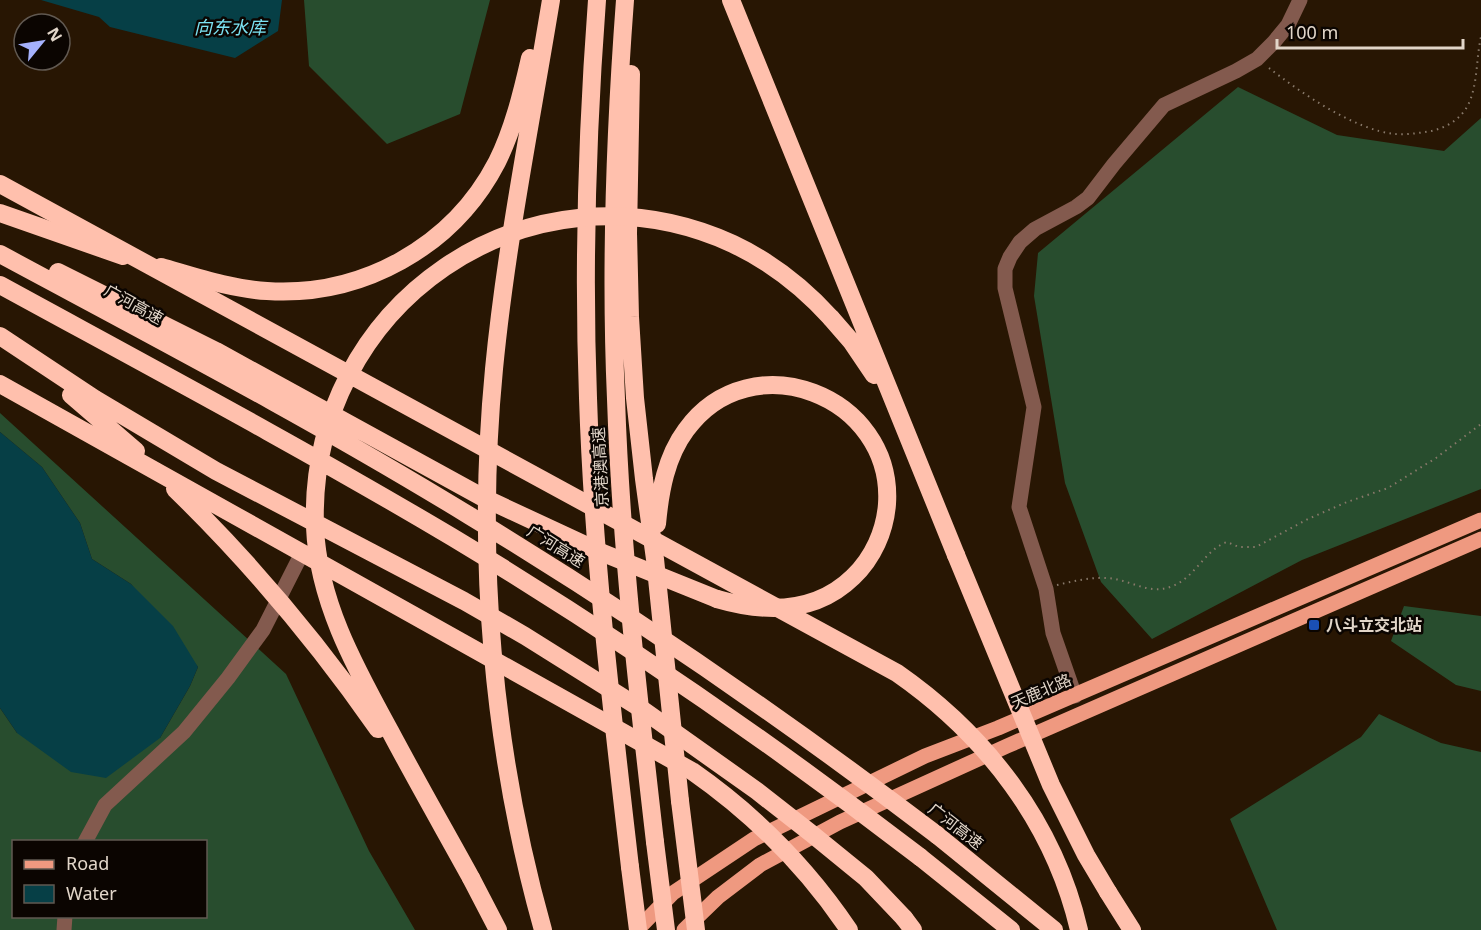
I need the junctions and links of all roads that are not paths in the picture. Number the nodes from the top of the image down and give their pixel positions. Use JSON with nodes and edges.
{"nodes":[{"id":1,"x":544,"y":0,"type":"edge"},
{"id":2,"x":550,"y":0,"type":"edge"},
{"id":3,"x":597,"y":0,"type":"edge"},
{"id":4,"x":625,"y":0,"type":"edge"},
{"id":5,"x":731,"y":0,"type":"edge"},
{"id":6,"x":1300,"y":0,"type":"edge"},
{"id":7,"x":0,"y":184,"type":"edge"},
{"id":8,"x":0,"y":213,"type":"edge"},
{"id":9,"x":0,"y":245,"type":"edge"},
{"id":10,"x":0,"y":254,"type":"edge"},
{"id":11,"x":0,"y":285,"type":"edge"},
{"id":12,"x":0,"y":338,"type":"edge"},
{"id":13,"x":0,"y":384,"type":"edge"},
{"id":14,"x":911,"y":445,"type":"junction"},
{"id":15,"x":1481,"y":520,"type":"edge"},
{"id":16,"x":1481,"y":539,"type":"edge"},
{"id":17,"x":300,"y":557,"type":"dead end"},
{"id":18,"x":655,"y":559,"type":"junction"},
{"id":19,"x":1075,"y":696,"type":"junction"},
{"id":20,"x":998,"y":729,"type":"junction"},
{"id":21,"x":1006,"y":746,"type":"junction"},
{"id":22,"x":925,"y":756,"type":"junction"},
{"id":23,"x":936,"y":778,"type":"junction"},
{"id":24,"x":86,"y":840,"type":"edge"},
{"id":25,"x":471,"y":878,"type":"junction"},
{"id":26,"x":908,"y":924,"type":"edge"},
{"id":27,"x":1048,"y":925,"type":"edge"},
{"id":28,"x":498,"y":930,"type":"edge"},
{"id":29,"x":543,"y":930,"type":"edge"},
{"id":30,"x":637,"y":930,"type":"edge"},
{"id":31,"x":666,"y":930,"type":"edge"},
{"id":32,"x":684,"y":930,"type":"edge"},
{"id":33,"x":696,"y":930,"type":"edge"},
{"id":34,"x":849,"y":930,"type":"edge"},
{"id":35,"x":1011,"y":930,"type":"edge"},
{"id":36,"x":1079,"y":930,"type":"edge"},
{"id":37,"x":1132,"y":930,"type":"edge"}],
"edges":[{"from":1,"to":8,"type":"highway","bridge":true},
{"from":2,"to":29,"type":"highway"},
{"from":3,"to":30,"type":"highway","name":"京港澳高速","bridge":true},
{"from":4,"to":18,"type":"highway"},
{"from":4,"to":31,"type":"highway","name":"京港澳高速","bridge":true},
{"from":5,"to":14,"type":"highway"},
{"from":6,"to":19,"type":"street"},
{"from":7,"to":36,"type":"highway","bridge":true},
{"from":9,"to":18,"type":"highway","bridge":true},
{"from":10,"to":27,"type":"highway","name":"广河高速","bridge":true},
{"from":11,"to":35,"type":"highway","bridge":true},
{"from":12,"to":25,"type":"highway","bridge":true},
{"from":12,"to":26,"type":"highway","bridge":true},
{"from":13,"to":34,"type":"highway","bridge":true},
{"from":14,"to":25,"type":"highway","bridge":true},
{"from":14,"to":37,"type":"highway","bridge":true},
{"from":15,"to":19,"type":"main road","name":"天鹿北路"},
{"from":16,"to":21,"type":"main road"},
{"from":17,"to":24,"type":"street"},
{"from":18,"to":33,"type":"highway","bridge":true},
{"from":19,"to":20,"type":"main road","name":"天鹿北路"},
{"from":20,"to":21,"type":"main road"},
{"from":20,"to":22,"type":"main road","name":"天鹿北路"},
{"from":21,"to":23,"type":"main road"},
{"from":22,"to":23,"type":"main road"},
{"from":22,"to":30,"type":"main road","name":"天鹿北路"},
{"from":23,"to":32,"type":"main road"},
{"from":25,"to":28,"type":"highway"}]}
